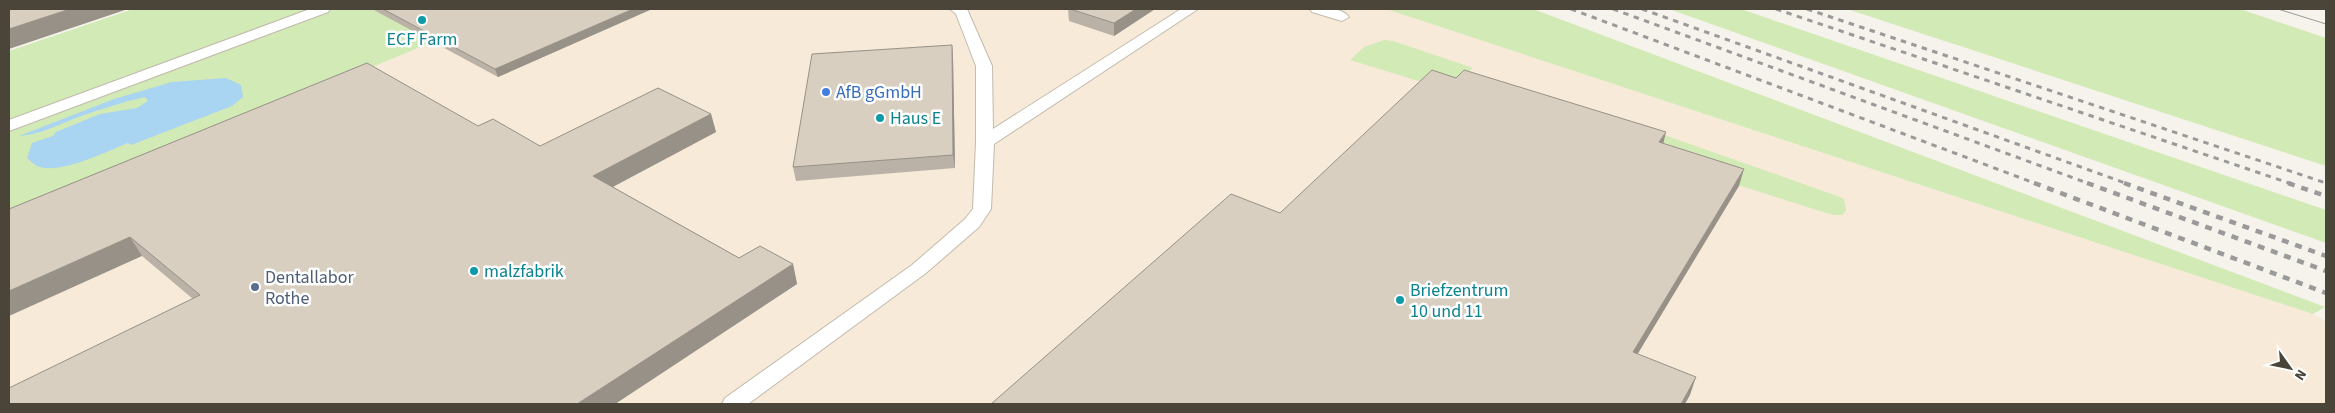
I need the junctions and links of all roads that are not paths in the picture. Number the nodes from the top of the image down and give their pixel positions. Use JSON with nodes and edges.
{"nodes":[{"id":1,"x":323,"y":9,"type":"edge"},
{"id":2,"x":957,"y":9,"type":"edge"},
{"id":3,"x":1191,"y":9,"type":"edge"},
{"id":4,"x":1317,"y":9,"type":"edge"},
{"id":5,"x":1342,"y":17,"type":"dead end"},
{"id":6,"x":9,"y":126,"type":"edge"},
{"id":7,"x":985,"y":142,"type":"junction"},
{"id":8,"x":734,"y":404,"type":"edge"}],
"edges":[{"from":1,"to":6,"type":"lane"},
{"from":2,"to":7,"type":"lane"},
{"from":3,"to":7,"type":"lane"},
{"from":4,"to":5,"type":"lane"},
{"from":7,"to":8,"type":"lane"}]}
